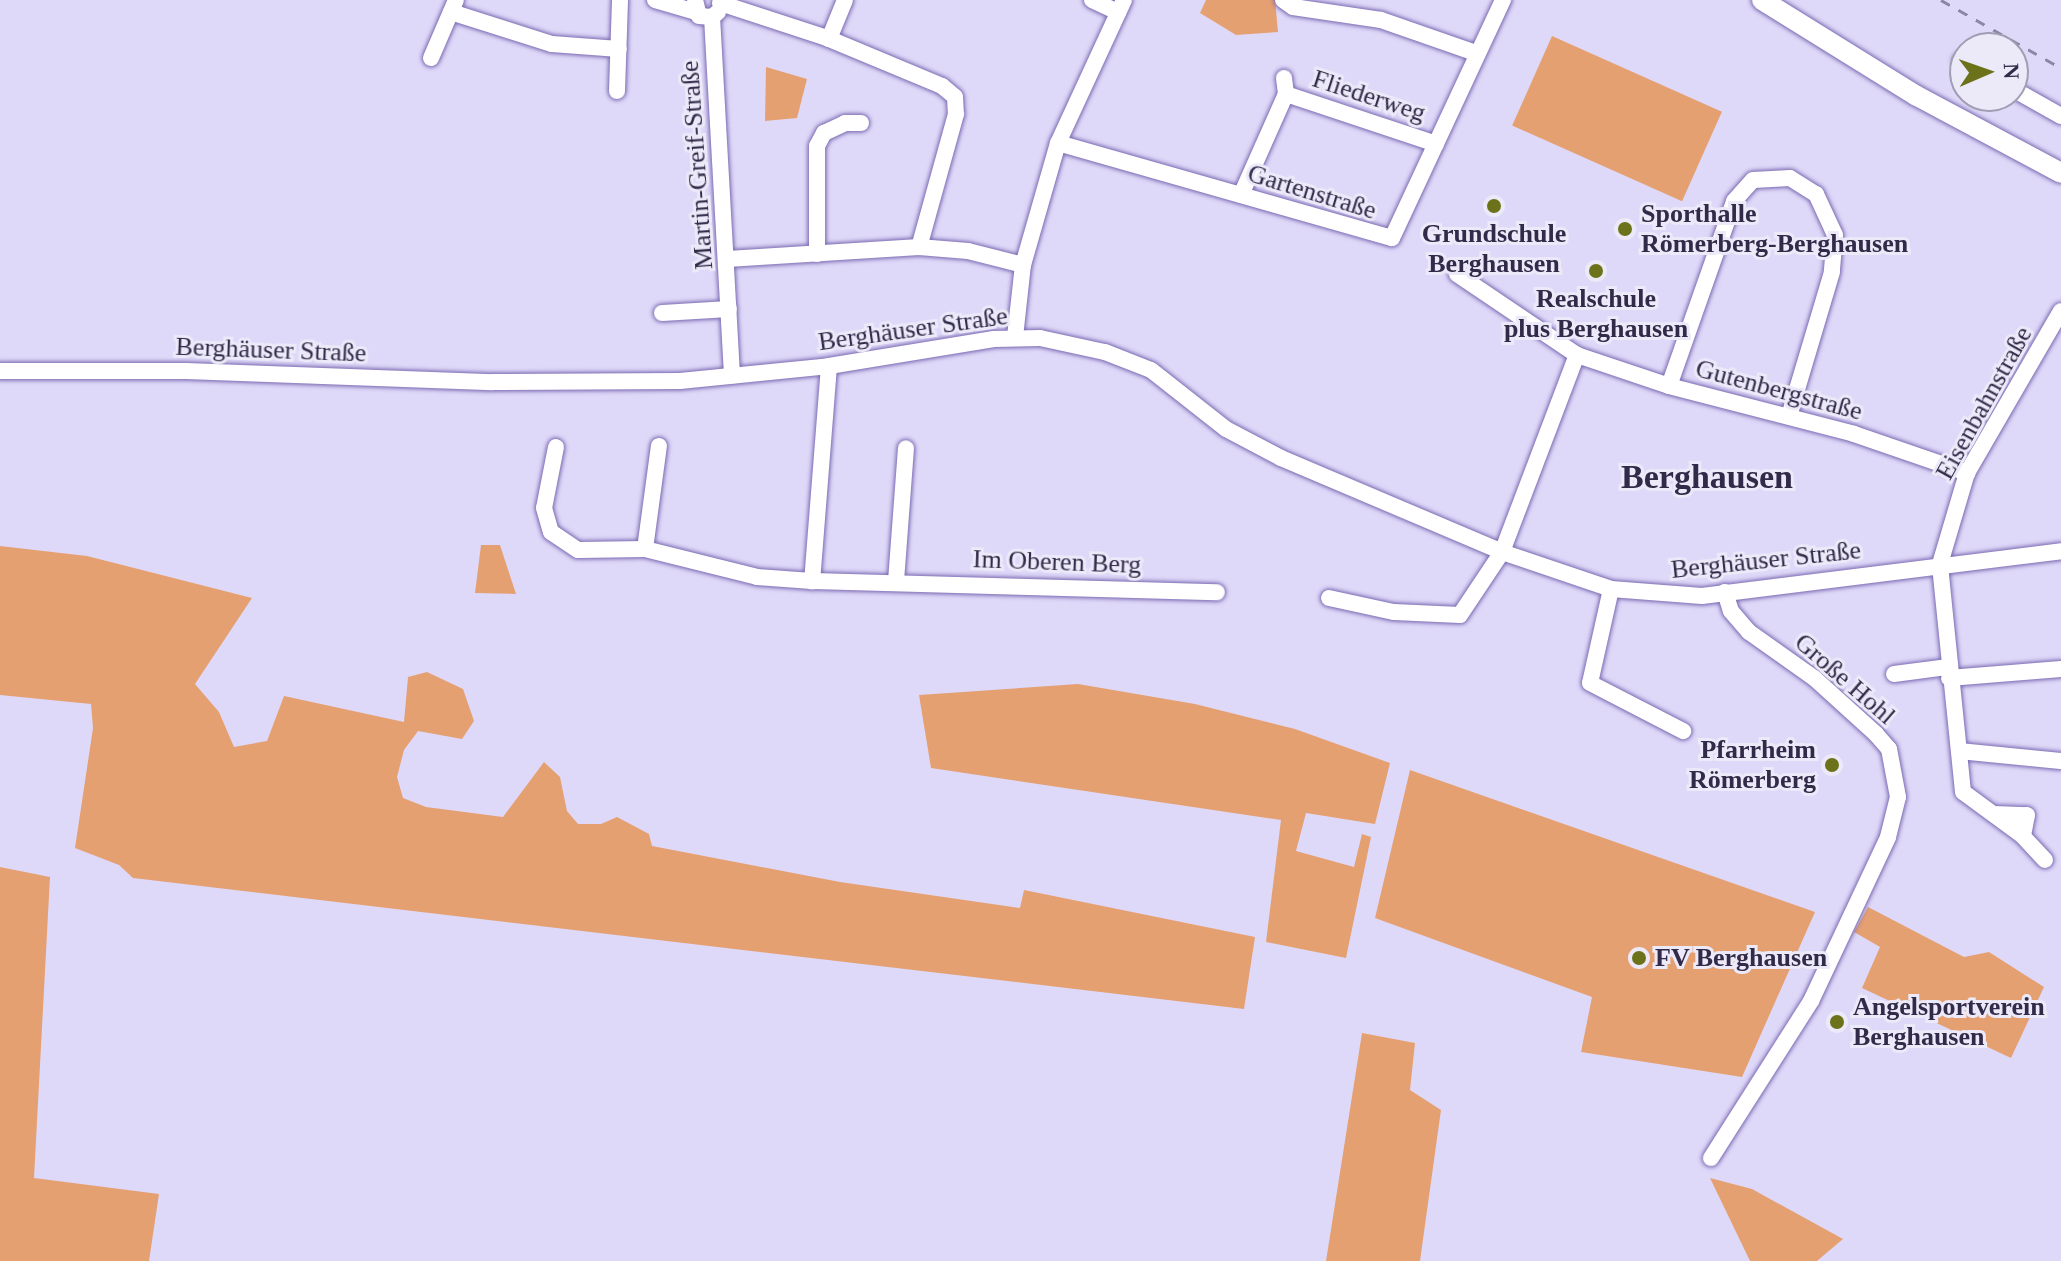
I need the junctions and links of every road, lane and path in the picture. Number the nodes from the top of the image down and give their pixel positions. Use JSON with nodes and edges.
{"nodes":[{"id":1,"x":620,"y":0,"type":"edge"},
{"id":2,"x":655,"y":0,"type":"edge"},
{"id":3,"x":845,"y":0,"type":"edge"},
{"id":4,"x":1092,"y":0,"type":"edge"},
{"id":5,"x":1283,"y":0,"type":"edge"},
{"id":6,"x":1503,"y":0,"type":"edge"},
{"id":7,"x":1762,"y":0,"type":"edge"},
{"id":8,"x":453,"y":6,"type":"edge"},
{"id":9,"x":1121,"y":6,"type":"edge"},
{"id":10,"x":709,"y":7,"type":"edge"},
{"id":11,"x":829,"y":39,"type":"junction"},
{"id":12,"x":619,"y":49,"type":"junction"},
{"id":13,"x":1476,"y":53,"type":"junction"},
{"id":14,"x":431,"y":58,"type":"dead end"},
{"id":15,"x":617,"y":91,"type":"dead end"},
{"id":16,"x":2029,"y":98,"type":"edge"},
{"id":17,"x":2061,"y":116,"type":"edge"},
{"id":18,"x":861,"y":123,"type":"dead end"},
{"id":19,"x":1058,"y":143,"type":"junction"},
{"id":20,"x":1436,"y":144,"type":"junction"},
{"id":21,"x":2061,"y":173,"type":"edge"},
{"id":22,"x":1241,"y":195,"type":"junction"},
{"id":23,"x":919,"y":247,"type":"junction"},
{"id":24,"x":817,"y":254,"type":"junction"},
{"id":25,"x":727,"y":259,"type":"junction"},
{"id":26,"x":1023,"y":265,"type":"junction"},
{"id":27,"x":1457,"y":274,"type":"dead end"},
{"id":28,"x":729,"y":309,"type":"junction"},
{"id":29,"x":2061,"y":311,"type":"edge"},
{"id":30,"x":662,"y":313,"type":"dead end"},
{"id":31,"x":1015,"y":337,"type":"junction"},
{"id":32,"x":1577,"y":355,"type":"junction"},
{"id":33,"x":829,"y":366,"type":"junction"},
{"id":34,"x":0,"y":371,"type":"edge"},
{"id":35,"x":732,"y":375,"type":"junction"},
{"id":36,"x":1669,"y":386,"type":"junction"},
{"id":37,"x":1789,"y":416,"type":"junction"},
{"id":38,"x":659,"y":446,"type":"dead end"},
{"id":39,"x":556,"y":447,"type":"dead end"},
{"id":40,"x":906,"y":448,"type":"dead end"},
{"id":41,"x":1967,"y":473,"type":"junction"},
{"id":42,"x":645,"y":549,"type":"junction"},
{"id":43,"x":2061,"y":551,"type":"edge"},
{"id":44,"x":1502,"y":552,"type":"junction"},
{"id":45,"x":1940,"y":564,"type":"junction"},
{"id":46,"x":812,"y":581,"type":"junction"},
{"id":47,"x":896,"y":581,"type":"junction"},
{"id":48,"x":1611,"y":589,"type":"junction"},
{"id":49,"x":1217,"y":592,"type":"dead end"},
{"id":50,"x":1725,"y":592,"type":"junction"},
{"id":51,"x":1329,"y":598,"type":"dead end"},
{"id":52,"x":2061,"y":669,"type":"edge"},
{"id":53,"x":1948,"y":672,"type":"junction"},
{"id":54,"x":1894,"y":674,"type":"dead end"},
{"id":55,"x":1683,"y":731,"type":"dead end"},
{"id":56,"x":1959,"y":751,"type":"junction"},
{"id":57,"x":2061,"y":761,"type":"edge"},
{"id":58,"x":2045,"y":860,"type":"dead end"},
{"id":59,"x":1711,"y":1158,"type":"dead end"}],
"edges":[{"from":1,"to":12,"type":"street"},
{"from":2,"to":10,"type":"street"},
{"from":3,"to":11,"type":"street"},
{"from":4,"to":9,"type":"street"},
{"from":5,"to":13,"type":"street"},
{"from":6,"to":13,"type":"street","name":"Gartenstraße"},
{"from":7,"to":21,"type":"main road"},
{"from":8,"to":12,"type":"street"},
{"from":8,"to":14,"type":"street"},
{"from":9,"to":19,"type":"street"},
{"from":10,"to":11,"type":"street"},
{"from":10,"to":25,"type":"street","name":"Martin-Greif-Straße"},
{"from":11,"to":23,"type":"street"},
{"from":12,"to":15,"type":"street"},
{"from":13,"to":20,"type":"street","name":"Gartenstraße"},
{"from":16,"to":17,"type":"street"},
{"from":18,"to":24,"type":"street"},
{"from":19,"to":22,"type":"street","name":"Gartenstraße"},
{"from":19,"to":26,"type":"street"},
{"from":20,"to":22,"type":"street","name":"Gartenstraße"},
{"from":20,"to":22,"type":"street","name":"Fliederweg"},
{"from":23,"to":24,"type":"street"},
{"from":23,"to":26,"type":"street"},
{"from":24,"to":25,"type":"street"},
{"from":25,"to":28,"type":"street","name":"Martin-Greif-Straße"},
{"from":26,"to":31,"type":"street"},
{"from":27,"to":32,"type":"street","name":"Gutenbergstraße"},
{"from":28,"to":30,"type":"street"},
{"from":28,"to":35,"type":"street","name":"Martin-Greif-Straße"},
{"from":29,"to":41,"type":"street","name":"Eisenbahnstraße"},
{"from":31,"to":33,"type":"street","name":"Berghäuser Straße"},
{"from":31,"to":44,"type":"street","name":"Berghäuser Straße"},
{"from":32,"to":36,"type":"street","name":"Gutenbergstraße"},
{"from":32,"to":44,"type":"street"},
{"from":33,"to":35,"type":"street","name":"Berghäuser Straße"},
{"from":33,"to":46,"type":"street"},
{"from":34,"to":35,"type":"street","name":"Berghäuser Straße"},
{"from":36,"to":37,"type":"street","name":"Gutenbergstraße"},
{"from":36,"to":37,"type":"street"},
{"from":37,"to":41,"type":"street","name":"Gutenbergstraße"},
{"from":38,"to":42,"type":"street"},
{"from":39,"to":42,"type":"street","name":"Im Oberen Berg"},
{"from":40,"to":47,"type":"street"},
{"from":41,"to":45,"type":"street","name":"Eisenbahnstraße"},
{"from":42,"to":46,"type":"street","name":"Im Oberen Berg"},
{"from":43,"to":45,"type":"street","name":"Berghäuser Straße"},
{"from":44,"to":48,"type":"street","name":"Berghäuser Straße"},
{"from":44,"to":51,"type":"street"},
{"from":45,"to":50,"type":"street","name":"Berghäuser Straße"},
{"from":45,"to":53,"type":"street"},
{"from":46,"to":47,"type":"street","name":"Im Oberen Berg"},
{"from":47,"to":49,"type":"street","name":"Im Oberen Berg"},
{"from":48,"to":50,"type":"street","name":"Berghäuser Straße"},
{"from":48,"to":55,"type":"street"},
{"from":50,"to":59,"type":"street","name":"Große Hohl"},
{"from":52,"to":53,"type":"street"},
{"from":53,"to":54,"type":"street"},
{"from":53,"to":56,"type":"street"},
{"from":56,"to":57,"type":"street"},
{"from":56,"to":58,"type":"street"}]}
